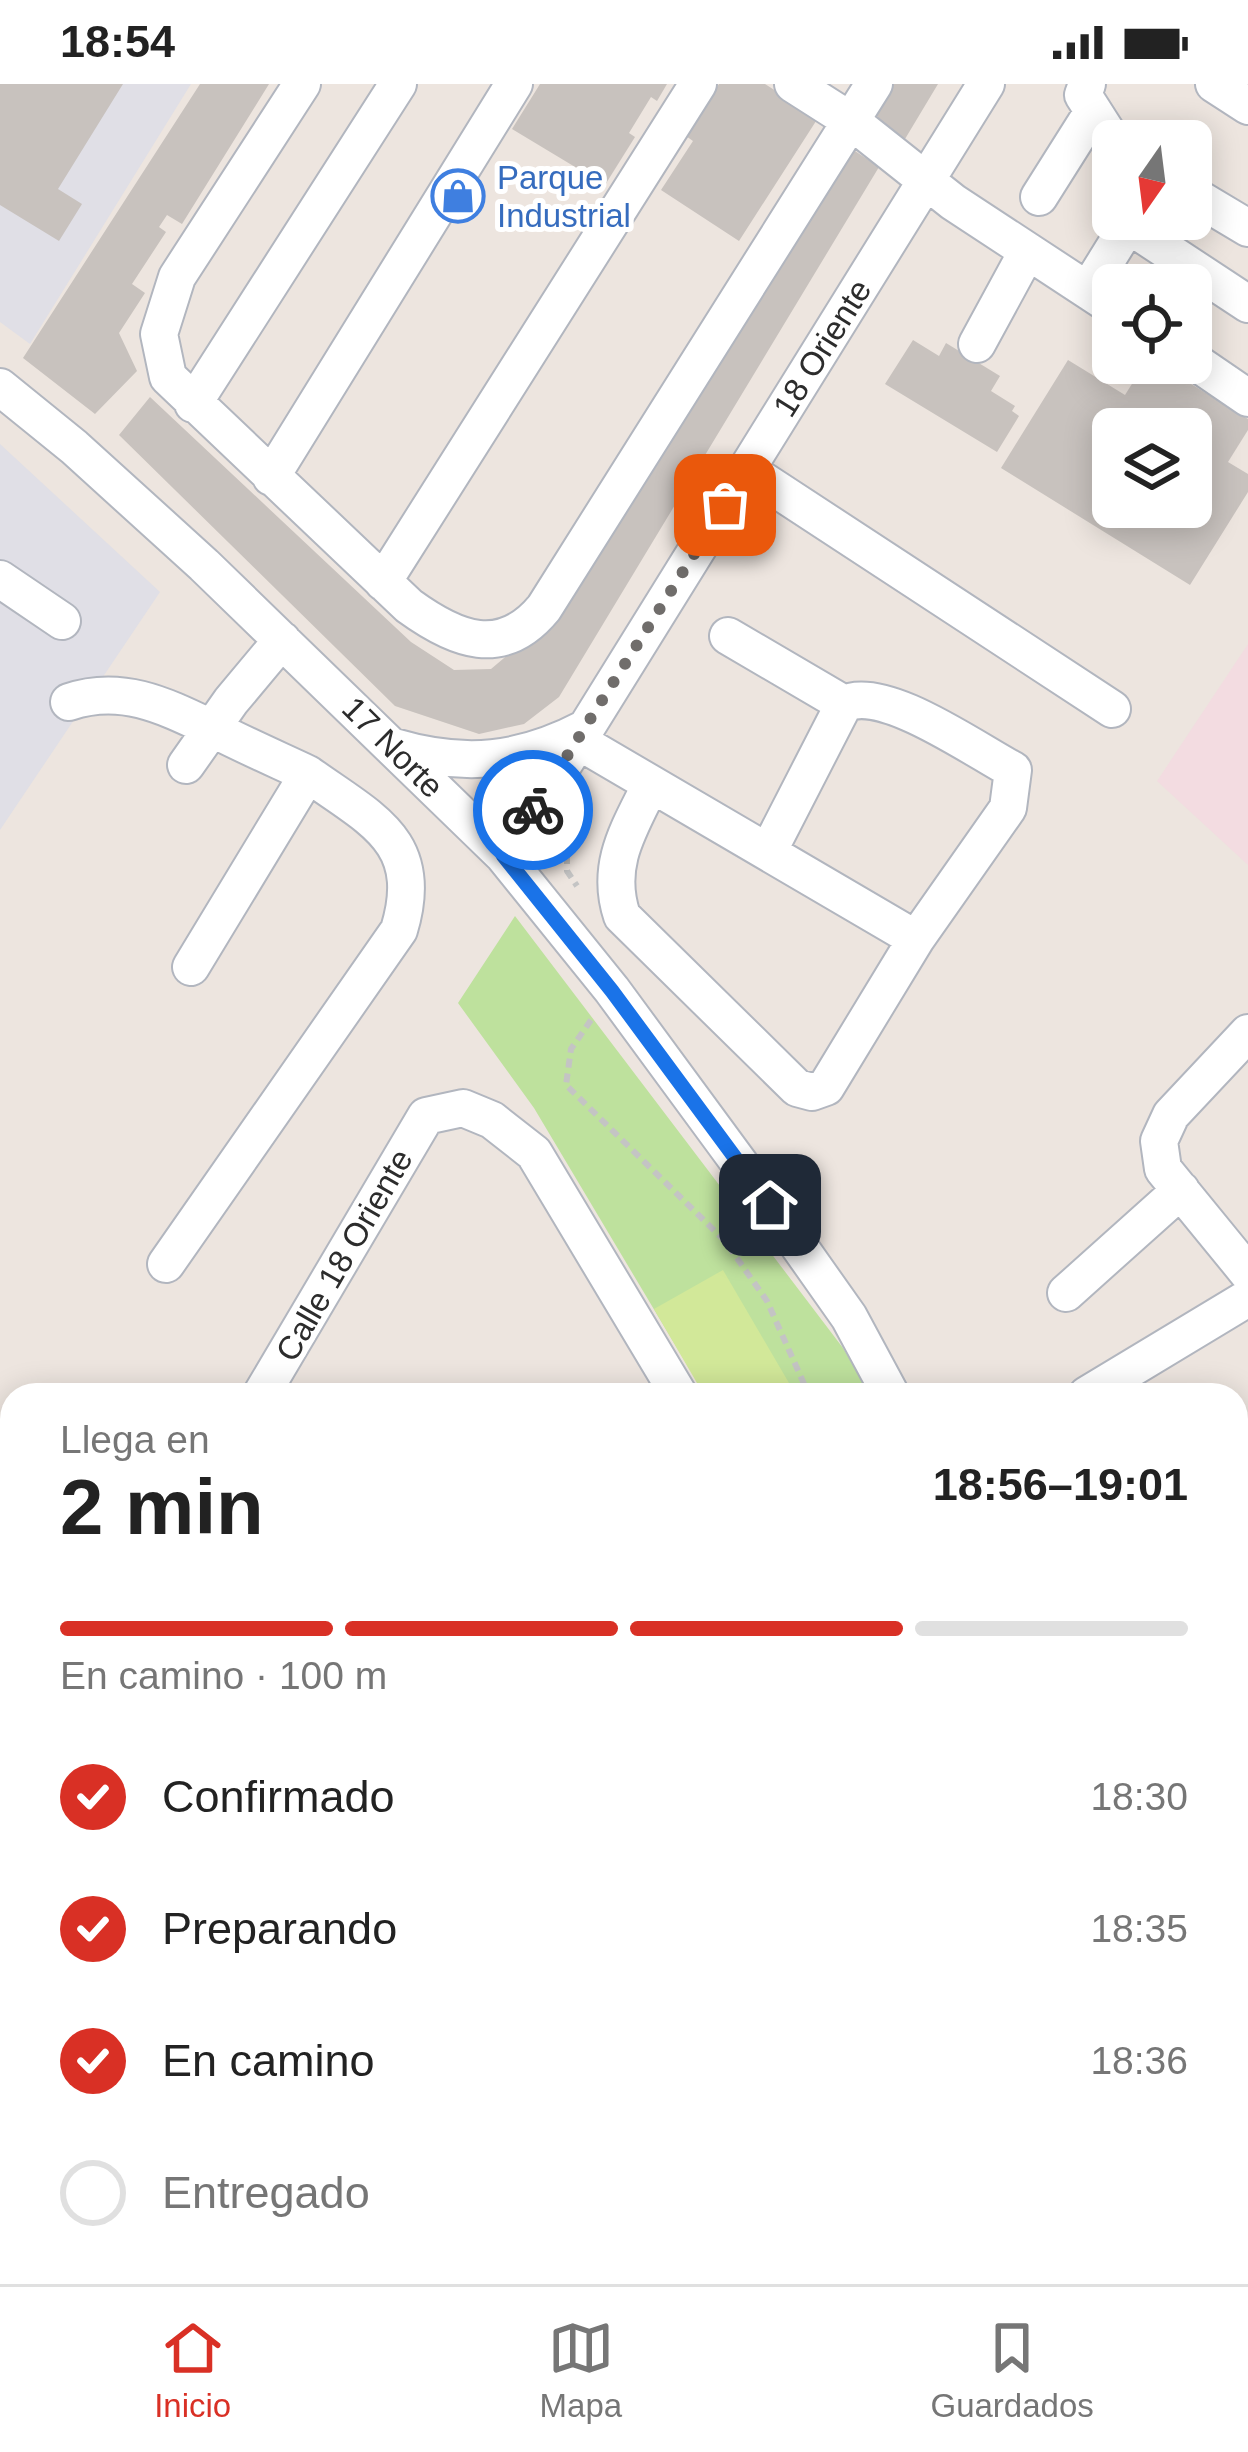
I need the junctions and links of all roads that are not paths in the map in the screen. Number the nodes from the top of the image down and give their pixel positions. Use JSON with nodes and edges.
{"nodes":[{"id":1,"x":302,"y":84,"type":"edge"},
{"id":2,"x":398,"y":84,"type":"edge"},
{"id":3,"x":514,"y":84,"type":"edge"},
{"id":4,"x":698,"y":84,"type":"edge"},
{"id":5,"x":793,"y":84,"type":"edge"},
{"id":6,"x":874,"y":84,"type":"edge"},
{"id":7,"x":986,"y":84,"type":"edge"},
{"id":8,"x":1214,"y":84,"type":"edge"},
{"id":9,"x":1248,"y":106,"type":"edge"},
{"id":10,"x":1097,"y":113,"type":"edge"},
{"id":11,"x":851,"y":121,"type":"junction"},
{"id":12,"x":925,"y":182,"type":"junction"},
{"id":13,"x":1039,"y":197,"type":"dead end"},
{"id":14,"x":1212,"y":207,"type":"edge"},
{"id":15,"x":1248,"y":228,"type":"edge"},
{"id":16,"x":1156,"y":240,"type":"edge"},
{"id":17,"x":1027,"y":252,"type":"junction"},
{"id":18,"x":1092,"y":293,"type":"edge"},
{"id":19,"x":1248,"y":304,"type":"edge"},
{"id":20,"x":977,"y":344,"type":"dead end"},
{"id":21,"x":1212,"y":373,"type":"edge"},
{"id":22,"x":0,"y":387,"type":"edge"},
{"id":23,"x":1248,"y":398,"type":"edge"},
{"id":24,"x":193,"y":404,"type":"junction"},
{"id":25,"x":747,"y":470,"type":"junction"},
{"id":26,"x":271,"y":477,"type":"junction"},
{"id":27,"x":0,"y":579,"type":"edge"},
{"id":28,"x":383,"y":582,"type":"junction"},
{"id":29,"x":62,"y":622,"type":"dead end"},
{"id":30,"x":728,"y":636,"type":"dead end"},
{"id":31,"x":283,"y":640,"type":"junction"},
{"id":32,"x":69,"y":701,"type":"dead end"},
{"id":33,"x":844,"y":704,"type":"junction"},
{"id":34,"x":1112,"y":709,"type":"dead end"},
{"id":35,"x":212,"y":729,"type":"junction"},
{"id":36,"x":582,"y":734,"type":"junction"},
{"id":37,"x":394,"y":747,"type":"junction"},
{"id":38,"x":186,"y":764,"type":"dead end"},
{"id":39,"x":308,"y":774,"type":"junction"},
{"id":40,"x":651,"y":784,"type":"junction"},
{"id":41,"x":768,"y":852,"type":"junction"},
{"id":42,"x":503,"y":855,"type":"junction"},
{"id":43,"x":916,"y":939,"type":"junction"},
{"id":44,"x":191,"y":967,"type":"dead end"},
{"id":45,"x":1248,"y":1033,"type":"edge"},
{"id":46,"x":1181,"y":1190,"type":"junction"},
{"id":47,"x":166,"y":1264,"type":"dead end"},
{"id":48,"x":1248,"y":1273,"type":"edge"},
{"id":49,"x":1066,"y":1293,"type":"dead end"},
{"id":50,"x":1248,"y":1298,"type":"edge"},
{"id":51,"x":1140,"y":1382,"type":"edge"},
{"id":52,"x":269,"y":1383,"type":"edge"},
{"id":53,"x":672,"y":1383,"type":"edge"},
{"id":54,"x":885,"y":1383,"type":"edge"}],
"edges":[{"from":1,"to":24,"type":"street"},
{"from":2,"to":24,"type":"street"},
{"from":3,"to":26,"type":"street"},
{"from":4,"to":28,"type":"street"},
{"from":5,"to":11,"type":"street"},
{"from":6,"to":11,"type":"street"},
{"from":7,"to":12,"type":"street","name":"18 Oriente"},
{"from":8,"to":9,"type":"street"},
{"from":10,"to":13,"type":"street"},
{"from":11,"to":12,"type":"street"},
{"from":11,"to":28,"type":"street"},
{"from":12,"to":17,"type":"street"},
{"from":12,"to":25,"type":"street","name":"18 Oriente"},
{"from":14,"to":15,"type":"street"},
{"from":16,"to":19,"type":"street"},
{"from":17,"to":18,"type":"street"},
{"from":17,"to":20,"type":"street"},
{"from":21,"to":23,"type":"street"},
{"from":22,"to":31,"type":"street","name":"17 Norte"},
{"from":24,"to":26,"type":"street"},
{"from":25,"to":34,"type":"street"},
{"from":25,"to":36,"type":"street","name":"18 Oriente"},
{"from":26,"to":28,"type":"street"},
{"from":27,"to":29,"type":"street"},
{"from":30,"to":33,"type":"street"},
{"from":31,"to":35,"type":"street"},
{"from":31,"to":37,"type":"street","name":"17 Norte"},
{"from":32,"to":35,"type":"street"},
{"from":33,"to":41,"type":"street"},
{"from":33,"to":43,"type":"street"},
{"from":35,"to":38,"type":"street"},
{"from":35,"to":39,"type":"street"},
{"from":36,"to":37,"type":"street"},
{"from":36,"to":40,"type":"street"},
{"from":36,"to":42,"type":"street","name":"18 Oriente"},
{"from":37,"to":42,"type":"street","name":"17 Norte"},
{"from":39,"to":44,"type":"street"},
{"from":39,"to":47,"type":"street"},
{"from":40,"to":41,"type":"street"},
{"from":40,"to":43,"type":"street"},
{"from":41,"to":43,"type":"street"},
{"from":42,"to":54,"type":"street","name":"17 Norte"},
{"from":45,"to":46,"type":"street"},
{"from":46,"to":48,"type":"street"},
{"from":46,"to":49,"type":"street"},
{"from":50,"to":51,"type":"street"},
{"from":52,"to":53,"type":"street","name":"Calle 18 Oriente"}]}
